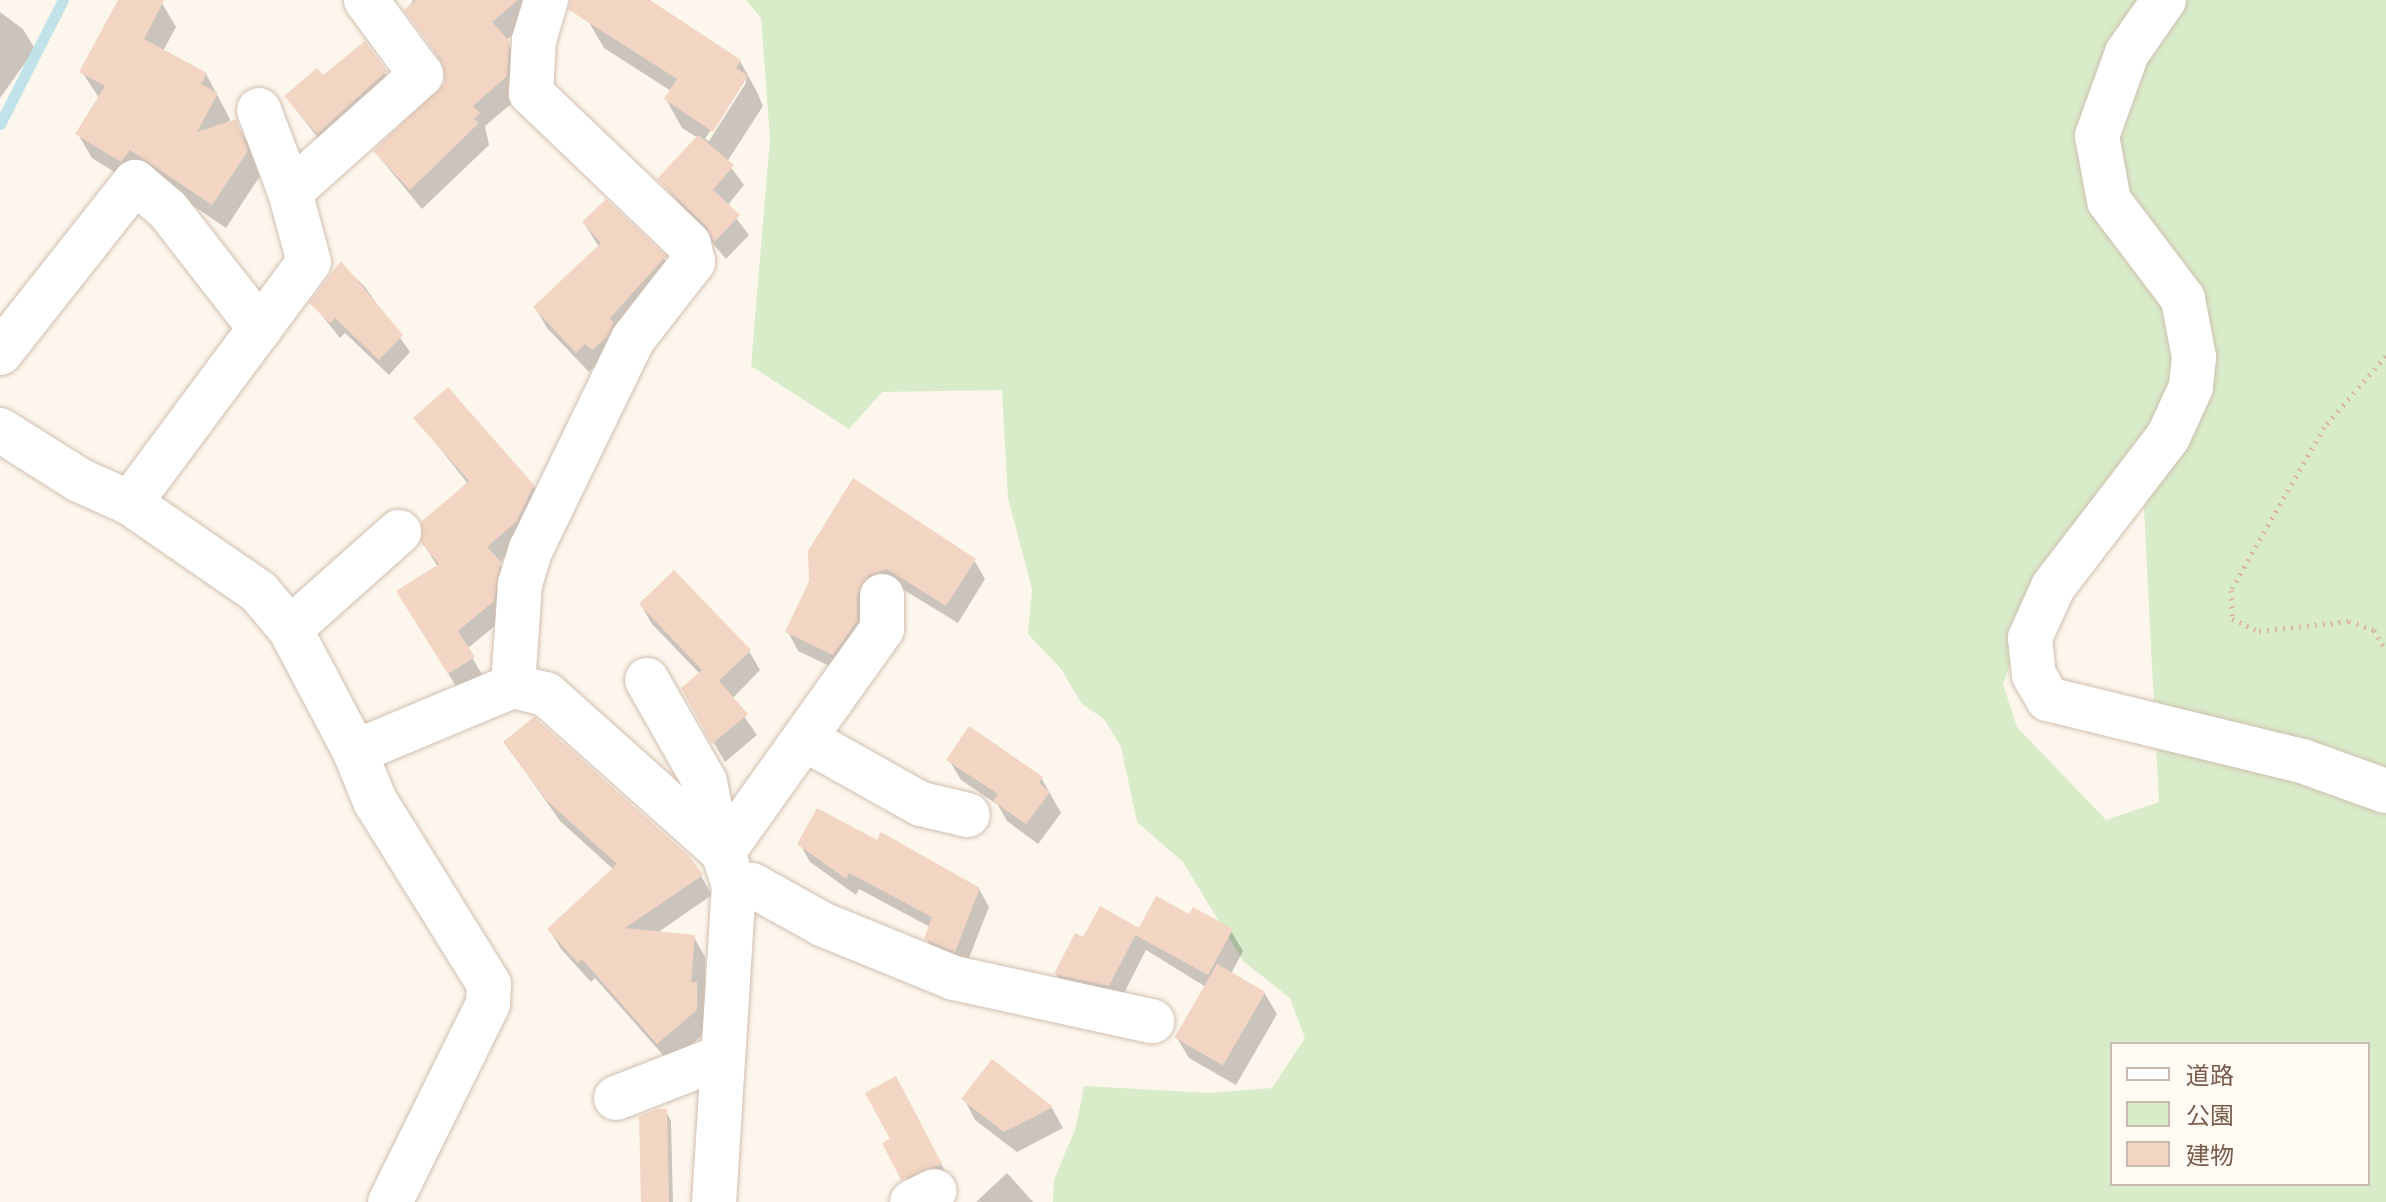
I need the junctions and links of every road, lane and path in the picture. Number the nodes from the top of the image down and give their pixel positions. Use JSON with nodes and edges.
{"nodes":[{"id":1,"x":366,"y":0,"type":"edge"},
{"id":2,"x":546,"y":0,"type":"edge"},
{"id":3,"x":2164,"y":0,"type":"edge"},
{"id":4,"x":259,"y":110,"type":"dead end"},
{"id":5,"x":290,"y":192,"type":"junction"},
{"id":6,"x":260,"y":328,"type":"junction"},
{"id":7,"x":0,"y":353,"type":"edge"},
{"id":8,"x":2386,"y":356,"type":"edge"},
{"id":9,"x":0,"y":430,"type":"edge"},
{"id":10,"x":130,"y":503,"type":"junction"},
{"id":11,"x":399,"y":532,"type":"dead end"},
{"id":12,"x":882,"y":596,"type":"dead end"},
{"id":13,"x":290,"y":629,"type":"junction"},
{"id":14,"x":2386,"y":651,"type":"edge"},
{"id":15,"x":647,"y":680,"type":"dead end"},
{"id":16,"x":513,"y":686,"type":"junction"},
{"id":17,"x":805,"y":739,"type":"junction"},
{"id":18,"x":355,"y":752,"type":"junction"},
{"id":19,"x":2386,"y":791,"type":"edge"},
{"id":20,"x":968,"y":815,"type":"dead end"},
{"id":21,"x":720,"y":857,"type":"junction"},
{"id":22,"x":1152,"y":1021,"type":"dead end"},
{"id":23,"x":721,"y":1057,"type":"junction"},
{"id":24,"x":616,"y":1098,"type":"dead end"},
{"id":25,"x":390,"y":1202,"type":"edge"},
{"id":26,"x":714,"y":1202,"type":"edge"}],
"edges":[{"from":1,"to":5,"type":"street"},
{"from":2,"to":16,"type":"street"},
{"from":3,"to":19,"type":"street"},
{"from":4,"to":5,"type":"street"},
{"from":5,"to":6,"type":"street"},
{"from":6,"to":7,"type":"street"},
{"from":6,"to":10,"type":"street"},
{"from":8,"to":14,"type":"path"},
{"from":9,"to":10,"type":"street"},
{"from":10,"to":13,"type":"street"},
{"from":11,"to":13,"type":"street"},
{"from":12,"to":17,"type":"street"},
{"from":13,"to":18,"type":"street"},
{"from":15,"to":21,"type":"street"},
{"from":16,"to":18,"type":"street"},
{"from":16,"to":21,"type":"street"},
{"from":17,"to":20,"type":"street"},
{"from":17,"to":21,"type":"street"},
{"from":18,"to":25,"type":"street"},
{"from":21,"to":22,"type":"street"},
{"from":21,"to":23,"type":"street"},
{"from":23,"to":24,"type":"street"},
{"from":23,"to":26,"type":"street"}]}
